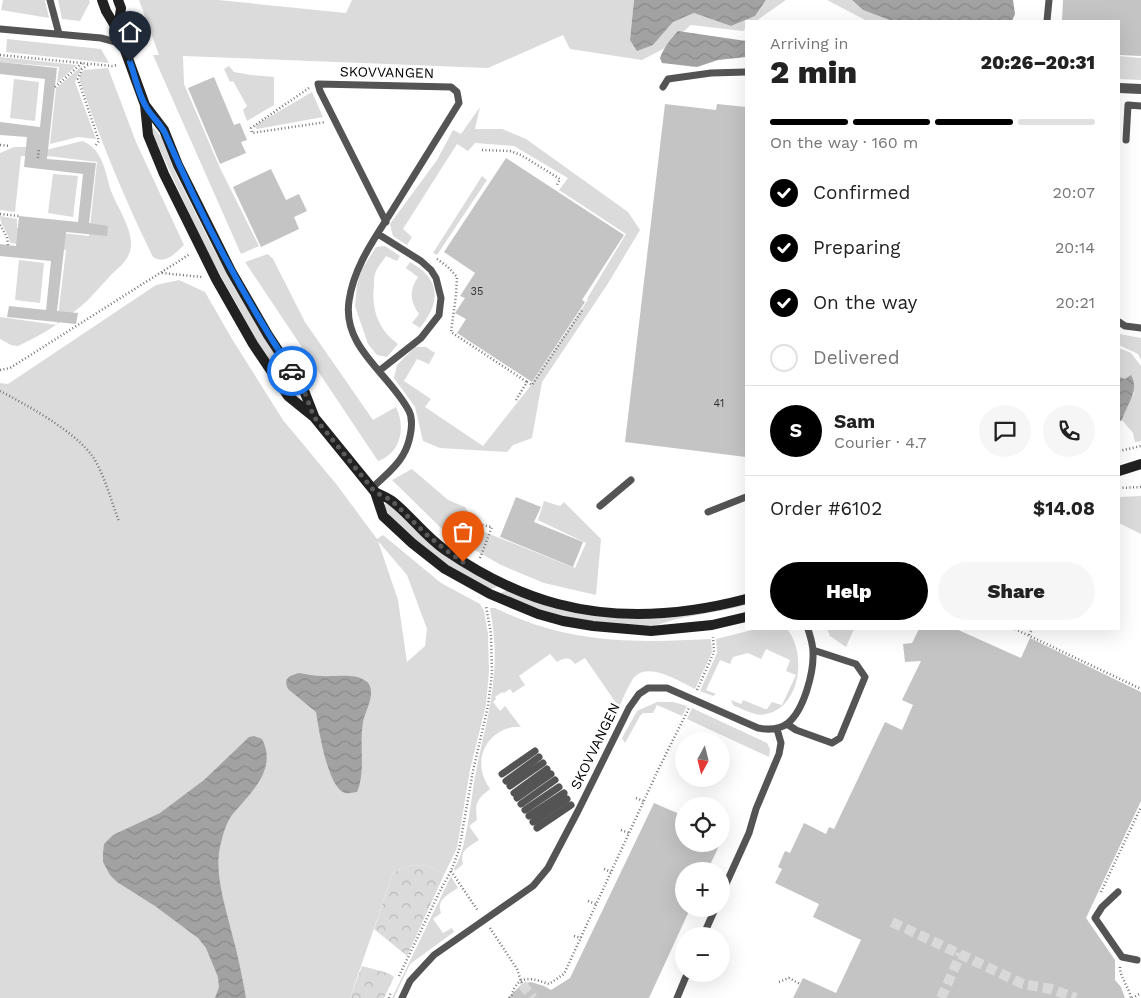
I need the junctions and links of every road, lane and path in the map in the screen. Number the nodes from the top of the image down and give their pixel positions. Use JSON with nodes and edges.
{"nodes":[{"id":1,"x":50,"y":0,"type":"edge"},
{"id":2,"x":102,"y":0,"type":"edge"},
{"id":3,"x":118,"y":0,"type":"edge"},
{"id":4,"x":1049,"y":0,"type":"edge"},
{"id":5,"x":1047,"y":20,"type":"edge"},
{"id":6,"x":0,"y":29,"type":"edge"},
{"id":7,"x":118,"y":31,"type":"junction"},
{"id":8,"x":59,"y":34,"type":"junction"},
{"id":9,"x":123,"y":44,"type":"junction"},
{"id":10,"x":0,"y":55,"type":"edge"},
{"id":11,"x":130,"y":62,"type":"junction"},
{"id":12,"x":82,"y":63,"type":"junction"},
{"id":13,"x":89,"y":64,"type":"junction"},
{"id":14,"x":745,"y":72,"type":"edge"},
{"id":15,"x":318,"y":84,"type":"junction"},
{"id":16,"x":55,"y":87,"type":"dead end"},
{"id":17,"x":663,"y":87,"type":"dead end"},
{"id":18,"x":1120,"y":88,"type":"edge"},
{"id":19,"x":1141,"y":89,"type":"edge"},
{"id":20,"x":145,"y":105,"type":"junction"},
{"id":21,"x":1141,"y":106,"type":"edge"},
{"id":22,"x":335,"y":121,"type":"junction"},
{"id":23,"x":1126,"y":140,"type":"dead end"},
{"id":24,"x":0,"y":145,"type":"edge"},
{"id":25,"x":10,"y":146,"type":"dead end"},
{"id":26,"x":95,"y":146,"type":"dead end"},
{"id":27,"x":39,"y":148,"type":"dead end"},
{"id":28,"x":482,"y":150,"type":"dead end"},
{"id":29,"x":38,"y":158,"type":"dead end"},
{"id":30,"x":556,"y":187,"type":"dead end"},
{"id":31,"x":0,"y":214,"type":"edge"},
{"id":32,"x":19,"y":216,"type":"dead end"},
{"id":33,"x":386,"y":222,"type":"junction"},
{"id":34,"x":0,"y":225,"type":"edge"},
{"id":35,"x":378,"y":234,"type":"junction"},
{"id":36,"x":8,"y":245,"type":"dead end"},
{"id":37,"x":200,"y":248,"type":"junction"},
{"id":38,"x":434,"y":257,"type":"dead end"},
{"id":39,"x":161,"y":273,"type":"junction"},
{"id":40,"x":216,"y":279,"type":"junction"},
{"id":41,"x":583,"y":309,"type":"dead end"},
{"id":42,"x":1120,"y":323,"type":"edge"},
{"id":43,"x":1141,"y":328,"type":"edge"},
{"id":44,"x":0,"y":370,"type":"edge"},
{"id":45,"x":379,"y":371,"type":"junction"},
{"id":46,"x":527,"y":382,"type":"junction"},
{"id":47,"x":0,"y":391,"type":"edge"},
{"id":48,"x":516,"y":400,"type":"dead end"},
{"id":49,"x":314,"y":417,"type":"junction"},
{"id":50,"x":1141,"y":446,"type":"edge"},
{"id":51,"x":1120,"y":451,"type":"edge"},
{"id":52,"x":1141,"y":464,"type":"edge"},
{"id":53,"x":1141,"y":470,"type":"edge"},
{"id":54,"x":1120,"y":471,"type":"edge"},
{"id":55,"x":1120,"y":471,"type":"edge"},
{"id":56,"x":631,"y":480,"type":"dead end"},
{"id":57,"x":1141,"y":487,"type":"edge"},
{"id":58,"x":1120,"y":488,"type":"edge"},
{"id":59,"x":373,"y":490,"type":"junction"},
{"id":60,"x":745,"y":497,"type":"edge"},
{"id":61,"x":600,"y":506,"type":"dead end"},
{"id":62,"x":708,"y":512,"type":"dead end"},
{"id":63,"x":119,"y":522,"type":"dead end"},
{"id":64,"x":482,"y":525,"type":"dead end"},
{"id":65,"x":473,"y":553,"type":"dead end"},
{"id":66,"x":490,"y":594,"type":"junction"},
{"id":67,"x":745,"y":599,"type":"edge"},
{"id":68,"x":745,"y":617,"type":"edge"},
{"id":69,"x":712,"y":625,"type":"junction"},
{"id":70,"x":808,"y":630,"type":"edge"},
{"id":71,"x":1017,"y":630,"type":"edge"},
{"id":72,"x":1031,"y":630,"type":"edge"},
{"id":73,"x":1028,"y":635,"type":"junction"},
{"id":74,"x":813,"y":650,"type":"junction"},
{"id":75,"x":1141,"y":689,"type":"edge"},
{"id":76,"x":694,"y":698,"type":"junction"},
{"id":77,"x":787,"y":724,"type":"junction"},
{"id":78,"x":776,"y":729,"type":"junction"},
{"id":79,"x":502,"y":774,"type":"dead end"},
{"id":80,"x":553,"y":778,"type":"junction"},
{"id":81,"x":636,"y":798,"type":"dead end"},
{"id":82,"x":644,"y":801,"type":"junction"},
{"id":83,"x":521,"y":804,"type":"junction"},
{"id":84,"x":1141,"y":807,"type":"edge"},
{"id":85,"x":621,"y":830,"type":"dead end"},
{"id":86,"x":629,"y":833,"type":"junction"},
{"id":87,"x":604,"y":869,"type":"dead end"},
{"id":88,"x":611,"y":872,"type":"junction"},
{"id":89,"x":730,"y":875,"type":"edge"},
{"id":90,"x":1104,"y":887,"type":"dead end"},
{"id":91,"x":1118,"y":892,"type":"dead end"},
{"id":92,"x":588,"y":901,"type":"dead end"},
{"id":93,"x":596,"y":904,"type":"junction"},
{"id":94,"x":574,"y":936,"type":"dead end"},
{"id":95,"x":580,"y":938,"type":"junction"},
{"id":96,"x":1137,"y":960,"type":"dead end"},
{"id":97,"x":1119,"y":962,"type":"dead end"},
{"id":98,"x":684,"y":982,"type":"edge"},
{"id":99,"x":779,"y":982,"type":"dead end"},
{"id":100,"x":396,"y":984,"type":"dead end"},
{"id":101,"x":800,"y":984,"type":"dead end"},
{"id":102,"x":392,"y":991,"type":"dead end"},
{"id":103,"x":1141,"y":993,"type":"edge"},
{"id":104,"x":389,"y":998,"type":"edge"},
{"id":105,"x":402,"y":998,"type":"edge"},
{"id":106,"x":509,"y":998,"type":"edge"},
{"id":107,"x":677,"y":998,"type":"edge"},
{"id":108,"x":1131,"y":998,"type":"edge"}],
"edges":[{"from":1,"to":8,"type":"lane"},
{"from":2,"to":7,"type":"street"},
{"from":3,"to":7,"type":"street"},
{"from":4,"to":5,"type":"lane"},
{"from":6,"to":8,"type":"lane"},
{"from":7,"to":9,"type":"street"},
{"from":8,"to":9,"type":"lane"},
{"from":9,"to":11,"type":"street"},
{"from":10,"to":12,"type":"path"},
{"from":11,"to":13,"type":"path"},
{"from":11,"to":20,"type":"street"},
{"from":12,"to":13,"type":"path"},
{"from":12,"to":16,"type":"path"},
{"from":13,"to":26,"type":"path"},
{"from":14,"to":17,"type":"lane"},
{"from":15,"to":22,"type":"lane"},
{"from":15,"to":22,"type":"path"},
{"from":15,"to":33,"type":"lane","name":"SKOVVANGEN"},
{"from":18,"to":19,"type":"street"},
{"from":20,"to":37,"type":"street"},
{"from":20,"to":49,"type":"street"},
{"from":21,"to":23,"type":"lane"},
{"from":22,"to":33,"type":"lane"},
{"from":24,"to":25,"type":"path"},
{"from":27,"to":29,"type":"path"},
{"from":28,"to":30,"type":"path"},
{"from":31,"to":32,"type":"path"},
{"from":33,"to":35,"type":"lane","name":"SKOVVANGEN"},
{"from":34,"to":36,"type":"path"},
{"from":35,"to":45,"type":"lane","name":"SKOVVANGEN"},
{"from":35,"to":45,"type":"lane"},
{"from":37,"to":39,"type":"path"},
{"from":37,"to":40,"type":"street"},
{"from":38,"to":46,"type":"path"},
{"from":39,"to":40,"type":"path"},
{"from":39,"to":44,"type":"path"},
{"from":40,"to":49,"type":"street"},
{"from":41,"to":46,"type":"path"},
{"from":42,"to":43,"type":"lane"},
{"from":45,"to":59,"type":"lane","name":"SKOVVANGEN"},
{"from":46,"to":48,"type":"path"},
{"from":47,"to":63,"type":"path"},
{"from":49,"to":59,"type":"street"},
{"from":50,"to":51,"type":"path"},
{"from":52,"to":54,"type":"street"},
{"from":53,"to":55,"type":"street"},
{"from":56,"to":61,"type":"lane"},
{"from":57,"to":58,"type":"path"},
{"from":59,"to":66,"type":"street"},
{"from":59,"to":67,"type":"street"},
{"from":60,"to":62,"type":"lane"},
{"from":64,"to":65,"type":"path"},
{"from":66,"to":69,"type":"street"},
{"from":66,"to":100,"type":"path"},
{"from":68,"to":69,"type":"street"},
{"from":69,"to":76,"type":"path"},
{"from":70,"to":74,"type":"lane"},
{"from":71,"to":73,"type":"path"},
{"from":72,"to":73,"type":"path"},
{"from":73,"to":75,"type":"path"},
{"from":74,"to":77,"type":"lane"},
{"from":74,"to":77,"type":"lane"},
{"from":76,"to":78,"type":"lane","name":"SKOVVANGEN"},
{"from":76,"to":82,"type":"path"},
{"from":76,"to":105,"type":"lane","name":"SKOVVANGEN"},
{"from":77,"to":78,"type":"lane"},
{"from":78,"to":89,"type":"lane"},
{"from":79,"to":80,"type":"lane"},
{"from":80,"to":83,"type":"lane"},
{"from":80,"to":83,"type":"lane"},
{"from":80,"to":83,"type":"lane"},
{"from":80,"to":83,"type":"lane"},
{"from":80,"to":83,"type":"lane"},
{"from":81,"to":82,"type":"path"},
{"from":82,"to":86,"type":"path"},
{"from":84,"to":90,"type":"path"},
{"from":85,"to":86,"type":"path"},
{"from":86,"to":88,"type":"path"},
{"from":87,"to":88,"type":"path"},
{"from":88,"to":93,"type":"path"},
{"from":91,"to":96,"type":"lane"},
{"from":92,"to":93,"type":"path"},
{"from":93,"to":95,"type":"path"},
{"from":94,"to":95,"type":"path"},
{"from":95,"to":106,"type":"path"},
{"from":97,"to":108,"type":"path"},
{"from":98,"to":107,"type":"lane"},
{"from":99,"to":101,"type":"path"},
{"from":102,"to":104,"type":"path"},
{"from":103,"to":108,"type":"path"}]}
